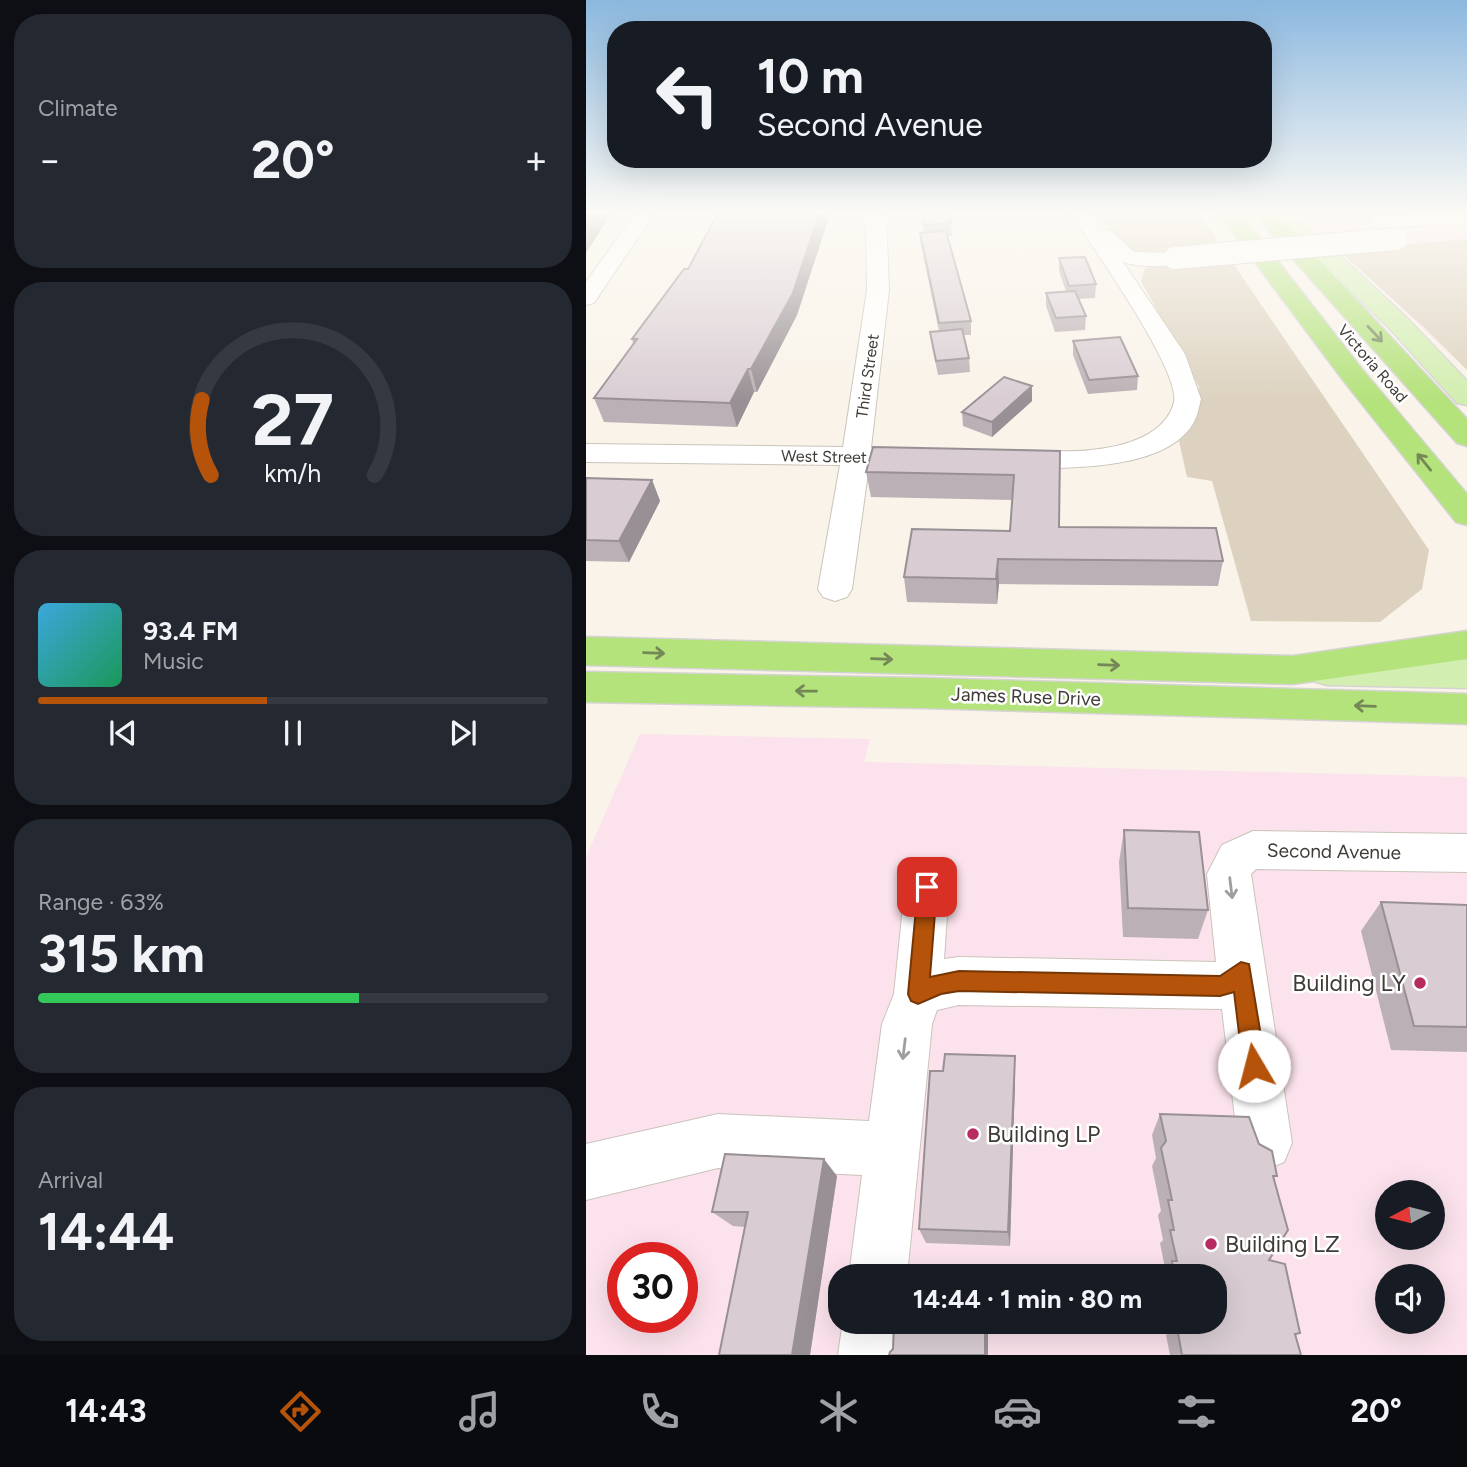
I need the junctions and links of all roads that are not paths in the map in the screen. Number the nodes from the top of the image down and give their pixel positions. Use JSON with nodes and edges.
{"nodes":[{"id":1,"x":603,"y":274,"type":"edge"},
{"id":2,"x":878,"y":274,"type":"edge"},
{"id":3,"x":1121,"y":274,"type":"edge"},
{"id":4,"x":1300,"y":274,"type":"edge"},
{"id":5,"x":1307,"y":274,"type":"edge"},
{"id":6,"x":1311,"y":274,"type":"edge"},
{"id":7,"x":1325,"y":274,"type":"edge"},
{"id":8,"x":586,"y":298,"type":"edge"},
{"id":9,"x":1467,"y":397,"type":"edge"},
{"id":10,"x":1467,"y":437,"type":"edge"},
{"id":11,"x":586,"y":453,"type":"edge"},
{"id":12,"x":854,"y":456,"type":"junction"},
{"id":13,"x":1467,"y":473,"type":"edge"},
{"id":14,"x":1467,"y":514,"type":"edge"},
{"id":15,"x":835,"y":589,"type":"dead end"},
{"id":16,"x":1467,"y":645,"type":"edge"},
{"id":17,"x":586,"y":651,"type":"edge"},
{"id":18,"x":1293,"y":670,"type":"junction"},
{"id":19,"x":1467,"y":674,"type":"edge"},
{"id":20,"x":586,"y":687,"type":"edge"},
{"id":21,"x":1456,"y":711,"type":"edge"},
{"id":22,"x":1467,"y":853,"type":"edge"},
{"id":23,"x":927,"y":887,"type":"dead end"},
{"id":24,"x":1241,"y":972,"type":"junction"},
{"id":25,"x":918,"y":994,"type":"junction"},
{"id":26,"x":1265,"y":1143,"type":"dead end"},
{"id":27,"x":892,"y":1149,"type":"junction"},
{"id":28,"x":586,"y":1172,"type":"edge"},
{"id":29,"x":879,"y":1264,"type":"edge"},
{"id":30,"x":871,"y":1334,"type":"edge"},
{"id":31,"x":869,"y":1355,"type":"edge"}],
"edges":[{"from":1,"to":8,"type":"street"},
{"from":2,"to":12,"type":"street","name":"Third Street"},
{"from":3,"to":12,"type":"street","name":"West Street"},
{"from":14,"to":4,"type":"highway","one_way":true},
{"from":5,"to":13,"type":"highway","name":"Victoria Road"},
{"from":6,"to":10,"type":"highway","name":"Victoria Road","one_way":true},
{"from":7,"to":9,"type":"main road"},
{"from":11,"to":12,"type":"street","name":"West Street"},
{"from":12,"to":15,"type":"lane"},
{"from":16,"to":18,"type":"highway"},
{"from":17,"to":18,"type":"highway","name":"James Ruse Drive","one_way":true},
{"from":18,"to":19,"type":"main road","name":"James Ruse Drive"},
{"from":21,"to":20,"type":"highway","name":"James Ruse Drive","one_way":true},
{"from":22,"to":24,"type":"street","name":"Second Avenue","one_way":true},
{"from":23,"to":25,"type":"street"},
{"from":24,"to":25,"type":"street"},
{"from":24,"to":26,"type":"street","name":"Second Avenue"},
{"from":25,"to":27,"type":"street","one_way":true},
{"from":27,"to":28,"type":"street"},
{"from":27,"to":29,"type":"street"},
{"from":30,"to":31,"type":"street"}]}
